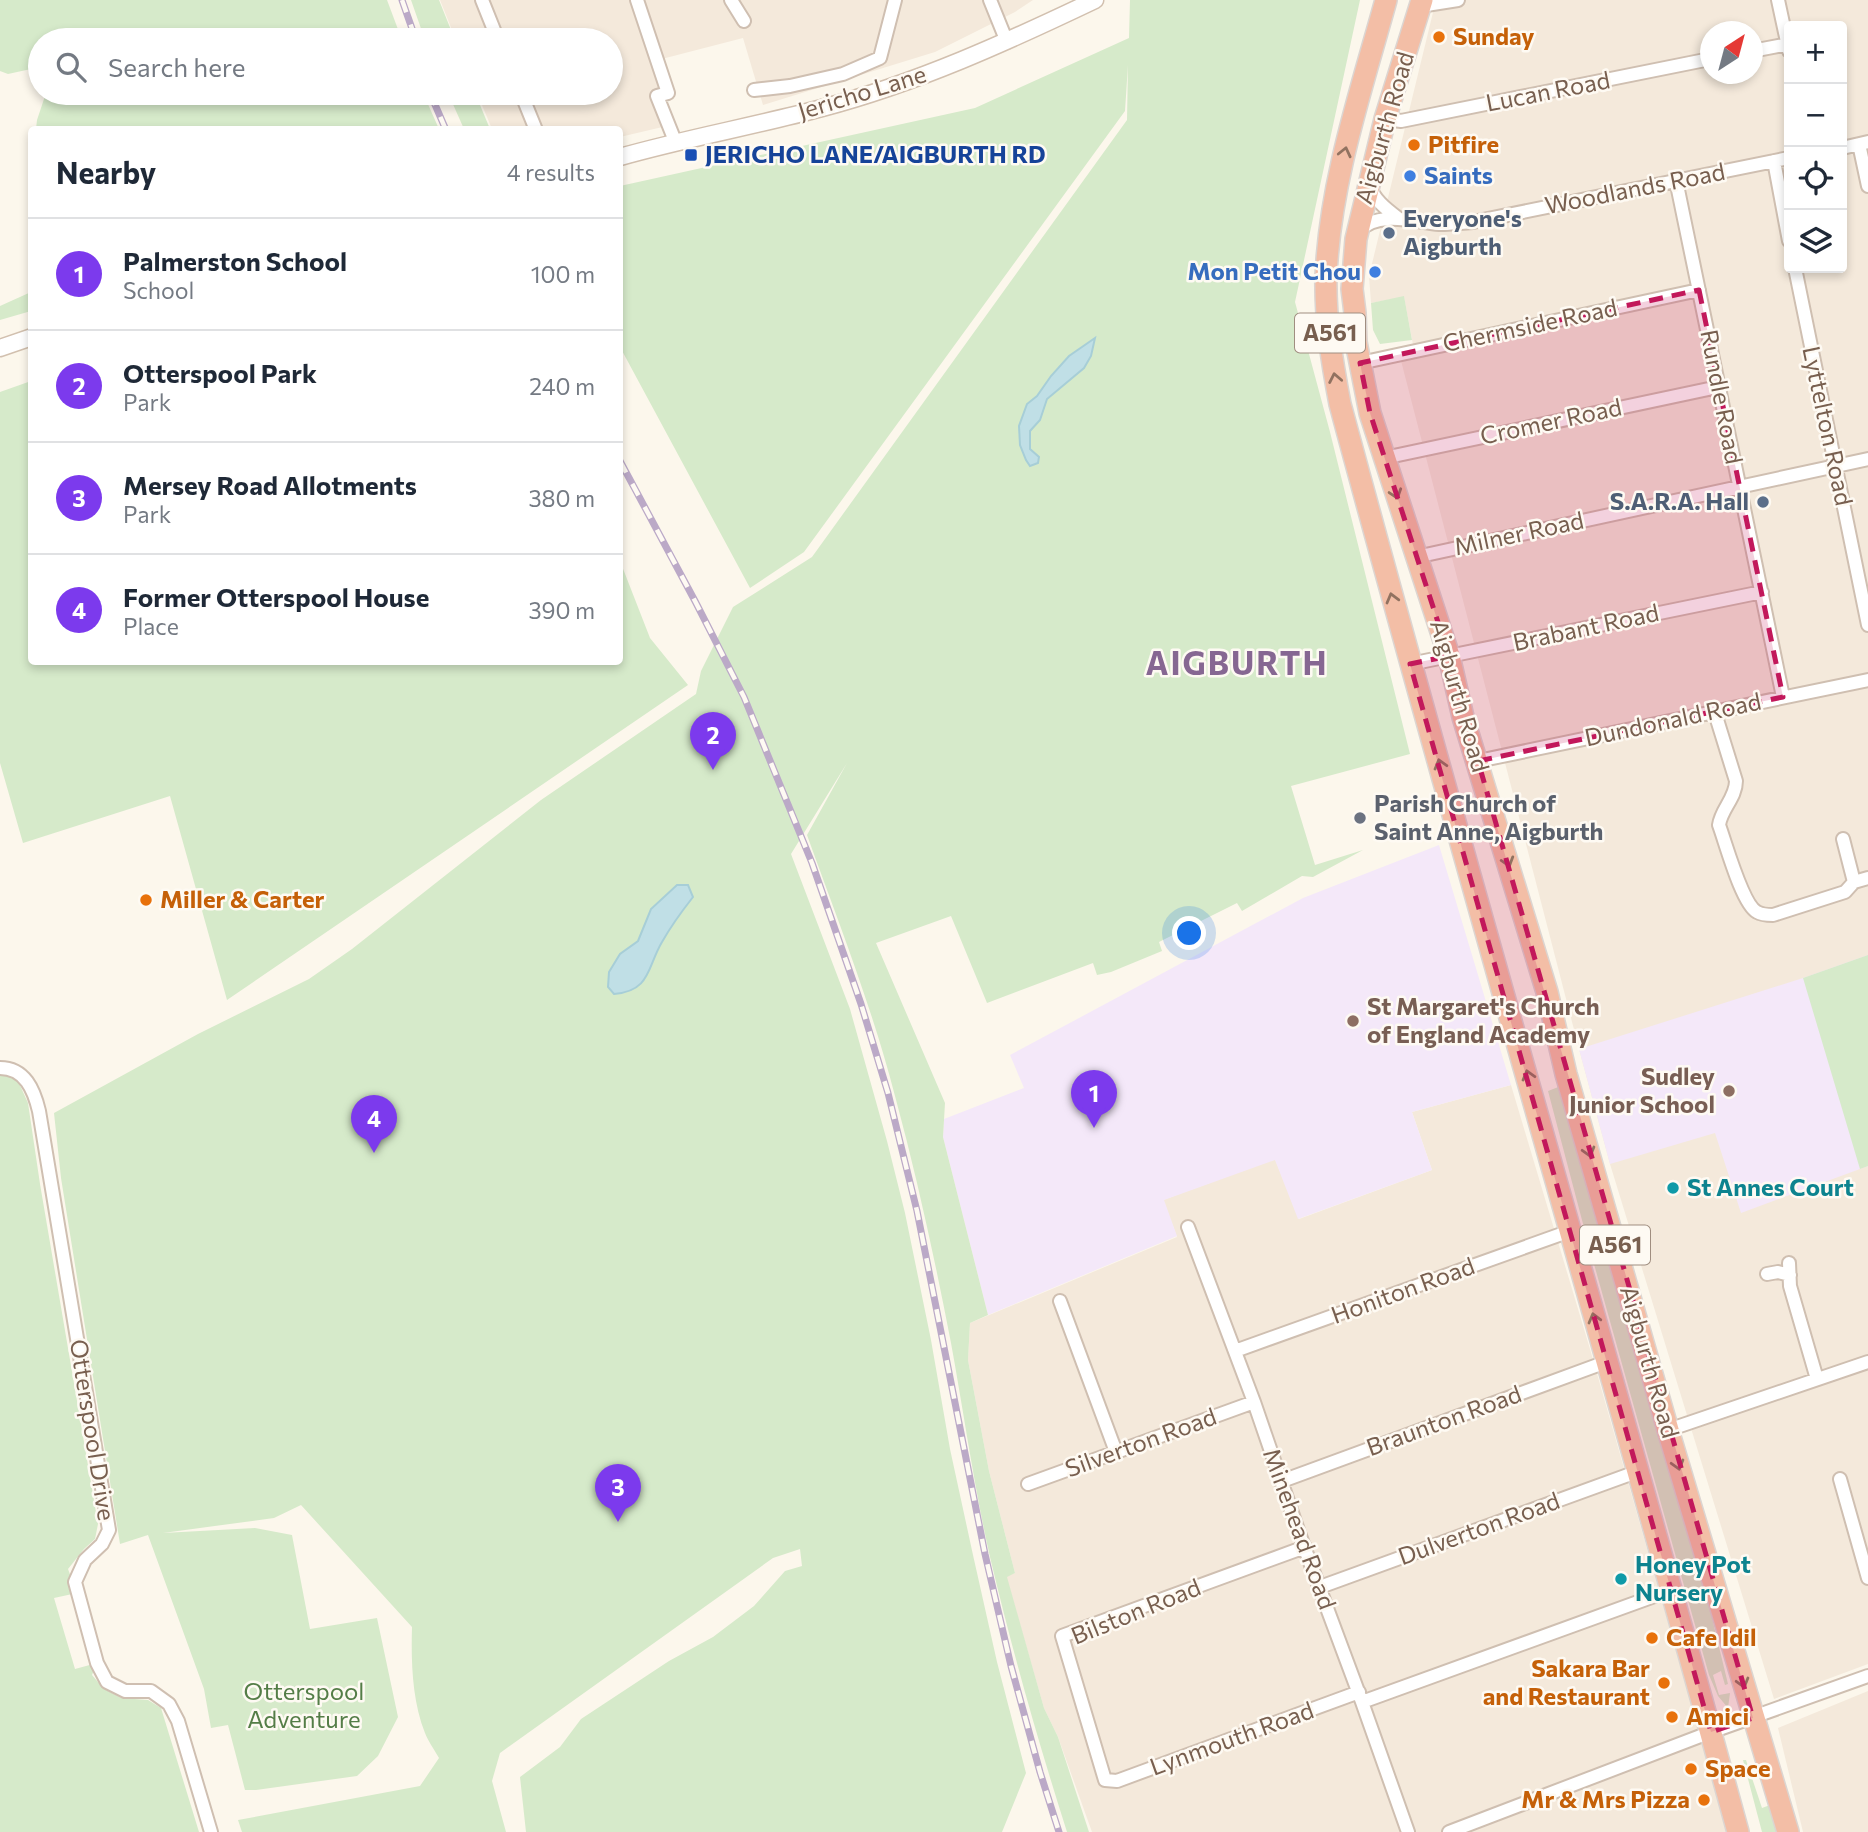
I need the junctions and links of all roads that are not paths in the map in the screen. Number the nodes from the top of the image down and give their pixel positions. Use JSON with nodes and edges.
{"nodes":[{"id":1,"x":637,"y":0,"type":"edge"},
{"id":2,"x":732,"y":0,"type":"edge"},
{"id":3,"x":895,"y":0,"type":"edge"},
{"id":4,"x":990,"y":0,"type":"edge"},
{"id":5,"x":1095,"y":0,"type":"edge"},
{"id":6,"x":1386,"y":0,"type":"edge"},
{"id":7,"x":1458,"y":0,"type":"edge"},
{"id":8,"x":1778,"y":0,"type":"edge"},
{"id":9,"x":485,"y":1,"type":"edge"},
{"id":10,"x":1421,"y":3,"type":"edge"},
{"id":11,"x":744,"y":21,"type":"dead end"},
{"id":12,"x":494,"y":28,"type":"edge"},
{"id":13,"x":1784,"y":29,"type":"edge"},
{"id":14,"x":1007,"y":42,"type":"junction"},
{"id":15,"x":1784,"y":48,"type":"edge"},
{"id":16,"x":1763,"y":50,"type":"edge"},
{"id":17,"x":1700,"y":61,"type":"edge"},
{"id":18,"x":754,"y":90,"type":"dead end"},
{"id":19,"x":526,"y":105,"type":"edge"},
{"id":20,"x":1385,"y":119,"type":"junction"},
{"id":21,"x":534,"y":126,"type":"edge"},
{"id":22,"x":675,"y":141,"type":"junction"},
{"id":23,"x":1864,"y":143,"type":"edge"},
{"id":24,"x":1846,"y":147,"type":"edge"},
{"id":25,"x":623,"y":156,"type":"edge"},
{"id":26,"x":1784,"y":159,"type":"edge"},
{"id":27,"x":1773,"y":162,"type":"junction"},
{"id":28,"x":1676,"y":180,"type":"junction"},
{"id":29,"x":1368,"y":182,"type":"junction"},
{"id":30,"x":1868,"y":186,"type":"edge"},
{"id":31,"x":1784,"y":216,"type":"edge"},
{"id":32,"x":1398,"y":218,"type":"junction"},
{"id":33,"x":1356,"y":239,"type":"junction"},
{"id":34,"x":1796,"y":273,"type":"edge"},
{"id":35,"x":1699,"y":290,"type":"junction"},
{"id":36,"x":28,"y":338,"type":"edge"},
{"id":37,"x":0,"y":348,"type":"edge"},
{"id":38,"x":1360,"y":363,"type":"junction"},
{"id":39,"x":1718,"y":387,"type":"junction"},
{"id":40,"x":1384,"y":458,"type":"junction"},
{"id":41,"x":1868,"y":459,"type":"edge"},
{"id":42,"x":1836,"y":466,"type":"junction"},
{"id":43,"x":1739,"y":488,"type":"junction"},
{"id":44,"x":1416,"y":556,"type":"junction"},
{"id":45,"x":1762,"y":592,"type":"junction"},
{"id":46,"x":1868,"y":625,"type":"edge"},
{"id":47,"x":1448,"y":656,"type":"junction"},
{"id":48,"x":1410,"y":664,"type":"junction"},
{"id":49,"x":1868,"y":680,"type":"edge"},
{"id":50,"x":1783,"y":697,"type":"junction"},
{"id":51,"x":1715,"y":713,"type":"junction"},
{"id":52,"x":1478,"y":761,"type":"junction"},
{"id":53,"x":1843,"y":839,"type":"dead end"},
{"id":54,"x":1868,"y":878,"type":"edge"},
{"id":55,"x":1854,"y":882,"type":"junction"},
{"id":56,"x":0,"y":1068,"type":"edge"},
{"id":57,"x":1188,"y":1227,"type":"dead end"},
{"id":58,"x":1570,"y":1231,"type":"junction"},
{"id":59,"x":1767,"y":1274,"type":"dead end"},
{"id":60,"x":1060,"y":1301,"type":"dead end"},
{"id":61,"x":1235,"y":1351,"type":"junction"},
{"id":62,"x":1606,"y":1362,"type":"junction"},
{"id":63,"x":1868,"y":1362,"type":"edge"},
{"id":64,"x":1817,"y":1379,"type":"junction"},
{"id":65,"x":1254,"y":1402,"type":"junction"},
{"id":66,"x":1668,"y":1430,"type":"junction"},
{"id":67,"x":1116,"y":1452,"type":"junction"},
{"id":68,"x":1639,"y":1471,"type":"junction"},
{"id":69,"x":1840,"y":1479,"type":"dead end"},
{"id":70,"x":1282,"y":1481,"type":"junction"},
{"id":71,"x":1028,"y":1484,"type":"dead end"},
{"id":72,"x":1305,"y":1547,"type":"junction"},
{"id":73,"x":1868,"y":1578,"type":"edge"},
{"id":74,"x":1320,"y":1587,"type":"junction"},
{"id":75,"x":1671,"y":1590,"type":"junction"},
{"id":76,"x":1868,"y":1676,"type":"edge"},
{"id":77,"x":1361,"y":1697,"type":"junction"},
{"id":78,"x":1753,"y":1718,"type":"junction"},
{"id":79,"x":1711,"y":1732,"type":"junction"},
{"id":80,"x":1105,"y":1780,"type":"joint"},
{"id":81,"x":211,"y":1832,"type":"edge"},
{"id":82,"x":1408,"y":1832,"type":"edge"},
{"id":83,"x":1449,"y":1832,"type":"edge"},
{"id":84,"x":1738,"y":1832,"type":"edge"},
{"id":85,"x":1788,"y":1832,"type":"edge"}],
"edges":[{"from":1,"to":22,"type":"street"},
{"from":2,"to":11,"type":"street"},
{"from":3,"to":18,"type":"street"},
{"from":4,"to":14,"type":"street"},
{"from":5,"to":14,"type":"street","name":"Jericho Lane"},
{"from":48,"to":6,"type":"highway","name":"Aigburth Road","number":"A561","one_way":true},
{"from":7,"to":10,"type":"street"},
{"from":8,"to":13,"type":"street"},
{"from":9,"to":12,"type":"street"},
{"from":10,"to":20,"type":"highway","name":"Aigburth Road","number":"A561"},
{"from":14,"to":22,"type":"street","name":"Jericho Lane"},
{"from":15,"to":16,"type":"street"},
{"from":17,"to":20,"type":"street","name":"Lucan Road"},
{"from":19,"to":21,"type":"street"},
{"from":20,"to":29,"type":"highway","name":"Aigburth Road","number":"A561"},
{"from":22,"to":25,"type":"street","name":"Jericho Lane"},
{"from":23,"to":24,"type":"street"},
{"from":23,"to":30,"type":"street"},
{"from":26,"to":27,"type":"street","name":"Woodlands Road"},
{"from":27,"to":28,"type":"street","name":"Woodlands Road"},
{"from":27,"to":31,"type":"street"},
{"from":28,"to":32,"type":"street","name":"Woodlands Road"},
{"from":28,"to":35,"type":"street","name":"Rundle Road"},
{"from":29,"to":32,"type":"street"},
{"from":29,"to":33,"type":"highway","name":"Aigburth Road","number":"A561"},
{"from":32,"to":33,"type":"street","name":"Woodlands Road"},
{"from":33,"to":38,"type":"highway","name":"Aigburth Road","number":"A561"},
{"from":34,"to":42,"type":"street","name":"Lyttelton Road"},
{"from":35,"to":38,"type":"street","name":"Chermside Road"},
{"from":35,"to":39,"type":"street","name":"Rundle Road"},
{"from":36,"to":37,"type":"street"},
{"from":38,"to":40,"type":"highway","name":"Aigburth Road","number":"A561"},
{"from":39,"to":40,"type":"street","name":"Cromer Road"},
{"from":39,"to":43,"type":"street","name":"Rundle Road"},
{"from":40,"to":44,"type":"highway","name":"Aigburth Road","number":"A561","one_way":true},
{"from":41,"to":42,"type":"street","name":"Milner Road"},
{"from":42,"to":43,"type":"street","name":"Milner Road"},
{"from":42,"to":46,"type":"street","name":"Lyttelton Road"},
{"from":43,"to":44,"type":"street","name":"Milner Road"},
{"from":43,"to":45,"type":"street","name":"Rundle Road"},
{"from":44,"to":47,"type":"highway","name":"Aigburth Road","number":"A561"},
{"from":45,"to":47,"type":"street","name":"Brabant Road"},
{"from":45,"to":50,"type":"street","name":"Rundle Road"},
{"from":47,"to":48,"type":"street","name":"Brabant Road"},
{"from":47,"to":52,"type":"highway","name":"Aigburth Road","number":"A561"},
{"from":58,"to":48,"type":"highway","name":"Aigburth Road","number":"A561","one_way":true},
{"from":49,"to":50,"type":"street","name":"Dundonald Road"},
{"from":50,"to":51,"type":"street","name":"Dundonald Road"},
{"from":51,"to":52,"type":"street","name":"Dundonald Road"},
{"from":51,"to":55,"type":"street"},
{"from":52,"to":66,"type":"highway","name":"Aigburth Road","number":"A561","one_way":true},
{"from":53,"to":55,"type":"street"},
{"from":54,"to":55,"type":"street"},
{"from":56,"to":81,"type":"street","name":"Otterspool Drive"},
{"from":57,"to":61,"type":"street","name":"Minehead Road"},
{"from":58,"to":61,"type":"street","name":"Honiton Road"},
{"from":62,"to":58,"type":"highway","name":"Aigburth Road","number":"A561","one_way":true},
{"from":59,"to":64,"type":"street"},
{"from":60,"to":67,"type":"street"},
{"from":61,"to":65,"type":"street","name":"Minehead Road"},
{"from":62,"to":68,"type":"highway","name":"Aigburth Road","number":"A561"},
{"from":62,"to":70,"type":"street","name":"Braunton Road"},
{"from":63,"to":64,"type":"street"},
{"from":64,"to":66,"type":"street"},
{"from":65,"to":67,"type":"street","name":"Silverton Road"},
{"from":65,"to":70,"type":"street","name":"Minehead Road"},
{"from":66,"to":78,"type":"highway","name":"Aigburth Road","number":"A561","one_way":true},
{"from":67,"to":71,"type":"street","name":"Silverton Road"},
{"from":68,"to":74,"type":"street","name":"Dulverton Road"},
{"from":68,"to":75,"type":"highway","name":"Aigburth Road","number":"A561"},
{"from":69,"to":73,"type":"street"},
{"from":70,"to":72,"type":"street","name":"Minehead Road"},
{"from":72,"to":74,"type":"street","name":"Minehead Road"},
{"from":72,"to":80,"type":"street","name":"Bilston Road"},
{"from":74,"to":77,"type":"street","name":"Minehead Road"},
{"from":75,"to":77,"type":"street","name":"Lynmouth Road"},
{"from":75,"to":79,"type":"highway","name":"Aigburth Road","number":"A561"},
{"from":76,"to":78,"type":"street"},
{"from":77,"to":80,"type":"street","name":"Lynmouth Road"},
{"from":77,"to":82,"type":"street","name":"Minehead Road"},
{"from":78,"to":79,"type":"street"},
{"from":78,"to":85,"type":"highway","name":"Aigburth Road","number":"A561"},
{"from":79,"to":83,"type":"street"},
{"from":79,"to":84,"type":"highway","name":"Aigburth Road","number":"A561"}]}
